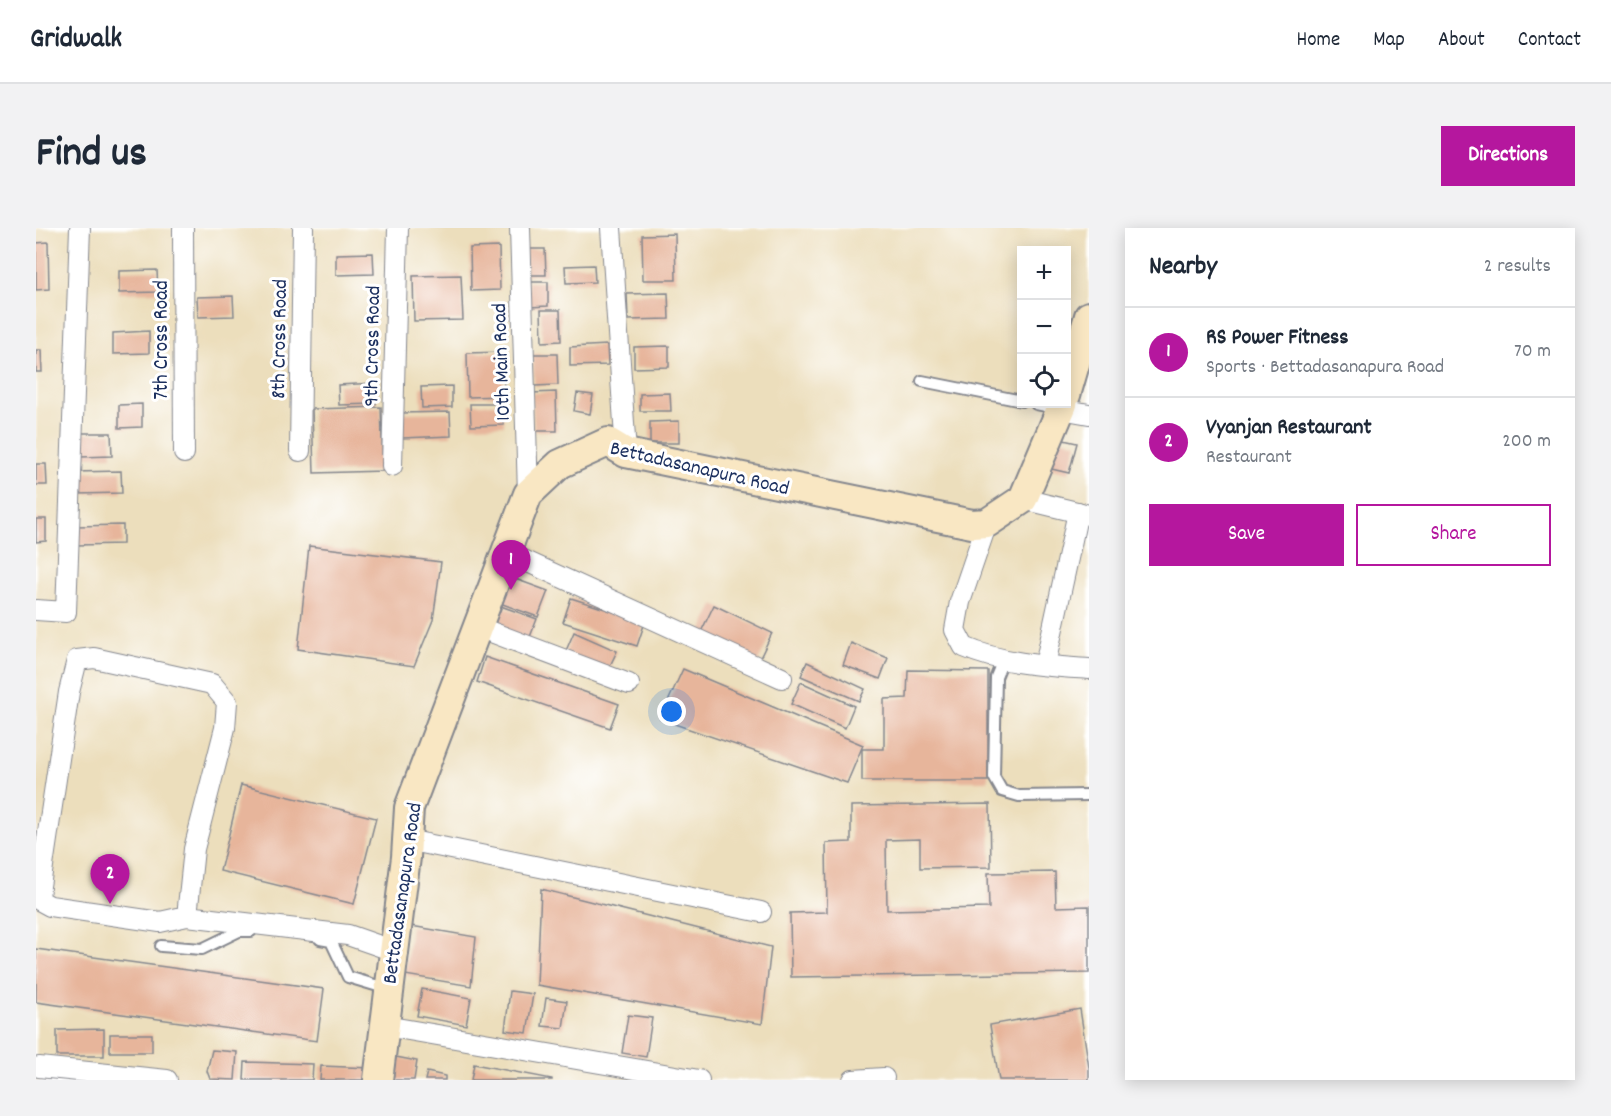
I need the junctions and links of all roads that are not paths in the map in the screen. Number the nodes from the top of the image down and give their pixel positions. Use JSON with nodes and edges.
{"nodes":[{"id":1,"x":80,"y":228,"type":"edge"},
{"id":2,"x":183,"y":228,"type":"edge"},
{"id":3,"x":303,"y":228,"type":"edge"},
{"id":4,"x":398,"y":228,"type":"edge"},
{"id":5,"x":520,"y":228,"type":"edge"},
{"id":6,"x":610,"y":228,"type":"edge"},
{"id":7,"x":1089,"y":316,"type":"edge"},
{"id":8,"x":1071,"y":363,"type":"edge"},
{"id":9,"x":922,"y":381,"type":"dead end"},
{"id":10,"x":1017,"y":400,"type":"edge"},
{"id":11,"x":1054,"y":408,"type":"edge"},
{"id":12,"x":1071,"y":408,"type":"edge"},
{"id":13,"x":1089,"y":414,"type":"edge"},
{"id":14,"x":300,"y":451,"type":"dead end"},
{"id":15,"x":184,"y":453,"type":"dead end"},
{"id":16,"x":626,"y":453,"type":"junction"},
{"id":17,"x":392,"y":466,"type":"dead end"},
{"id":18,"x":528,"y":494,"type":"junction"},
{"id":19,"x":1023,"y":500,"type":"junction"},
{"id":20,"x":1083,"y":514,"type":"edge"},
{"id":21,"x":987,"y":523,"type":"junction"},
{"id":22,"x":506,"y":552,"type":"junction"},
{"id":23,"x":36,"y":610,"type":"edge"},
{"id":24,"x":478,"y":627,"type":"junction"},
{"id":25,"x":1003,"y":660,"type":"junction"},
{"id":26,"x":1045,"y":665,"type":"junction"},
{"id":27,"x":1089,"y":669,"type":"edge"},
{"id":28,"x":782,"y":678,"type":"dead end"},
{"id":29,"x":629,"y":684,"type":"dead end"},
{"id":30,"x":1089,"y":795,"type":"edge"},
{"id":31,"x":407,"y":840,"type":"junction"},
{"id":32,"x":761,"y":912,"type":"dead end"},
{"id":33,"x":187,"y":916,"type":"junction"},
{"id":34,"x":161,"y":946,"type":"dead end"},
{"id":35,"x":393,"y":951,"type":"junction"},
{"id":36,"x":388,"y":989,"type":"junction"},
{"id":37,"x":385,"y":1026,"type":"junction"},
{"id":38,"x":39,"y":1066,"type":"dead end"},
{"id":39,"x":884,"y":1078,"type":"dead end"},
{"id":40,"x":168,"y":1080,"type":"edge"},
{"id":41,"x":378,"y":1080,"type":"edge"},
{"id":42,"x":699,"y":1080,"type":"edge"},
{"id":43,"x":853,"y":1080,"type":"edge"}],
"edges":[{"from":1,"to":23,"type":"street"},
{"from":2,"to":15,"type":"street","name":"7th Cross Road"},
{"from":3,"to":14,"type":"street","name":"8th Cross Road"},
{"from":4,"to":17,"type":"street","name":"9th Cross Road"},
{"from":5,"to":18,"type":"street","name":"10th Main Road"},
{"from":6,"to":16,"type":"street"},
{"from":7,"to":8,"type":"street"},
{"from":9,"to":10,"type":"lane"},
{"from":11,"to":19,"type":"street"},
{"from":12,"to":13,"type":"street"},
{"from":16,"to":18,"type":"street","name":"Bettadasanapura Road"},
{"from":16,"to":21,"type":"street","name":"Bettadasanapura Road"},
{"from":18,"to":22,"type":"street","name":"Bettadasanapura Road"},
{"from":19,"to":20,"type":"street"},
{"from":19,"to":21,"type":"street"},
{"from":20,"to":26,"type":"street"},
{"from":21,"to":25,"type":"street"},
{"from":22,"to":24,"type":"street","name":"Bettadasanapura Road"},
{"from":22,"to":28,"type":"street"},
{"from":24,"to":29,"type":"street"},
{"from":24,"to":31,"type":"street","name":"Bettadasanapura Road"},
{"from":25,"to":26,"type":"street"},
{"from":25,"to":30,"type":"lane"},
{"from":26,"to":27,"type":"street"},
{"from":31,"to":32,"type":"street"},
{"from":31,"to":35,"type":"street","name":"Bettadasanapura Road"},
{"from":33,"to":33,"type":"street"},
{"from":33,"to":35,"type":"street"},
{"from":34,"to":36,"type":"lane"},
{"from":35,"to":36,"type":"street","name":"Bettadasanapura Road"},
{"from":36,"to":37,"type":"street","name":"Bettadasanapura Road"},
{"from":37,"to":41,"type":"street","name":"Bettadasanapura Road"},
{"from":37,"to":42,"type":"street"},
{"from":38,"to":40,"type":"street"},
{"from":39,"to":43,"type":"street"}]}
